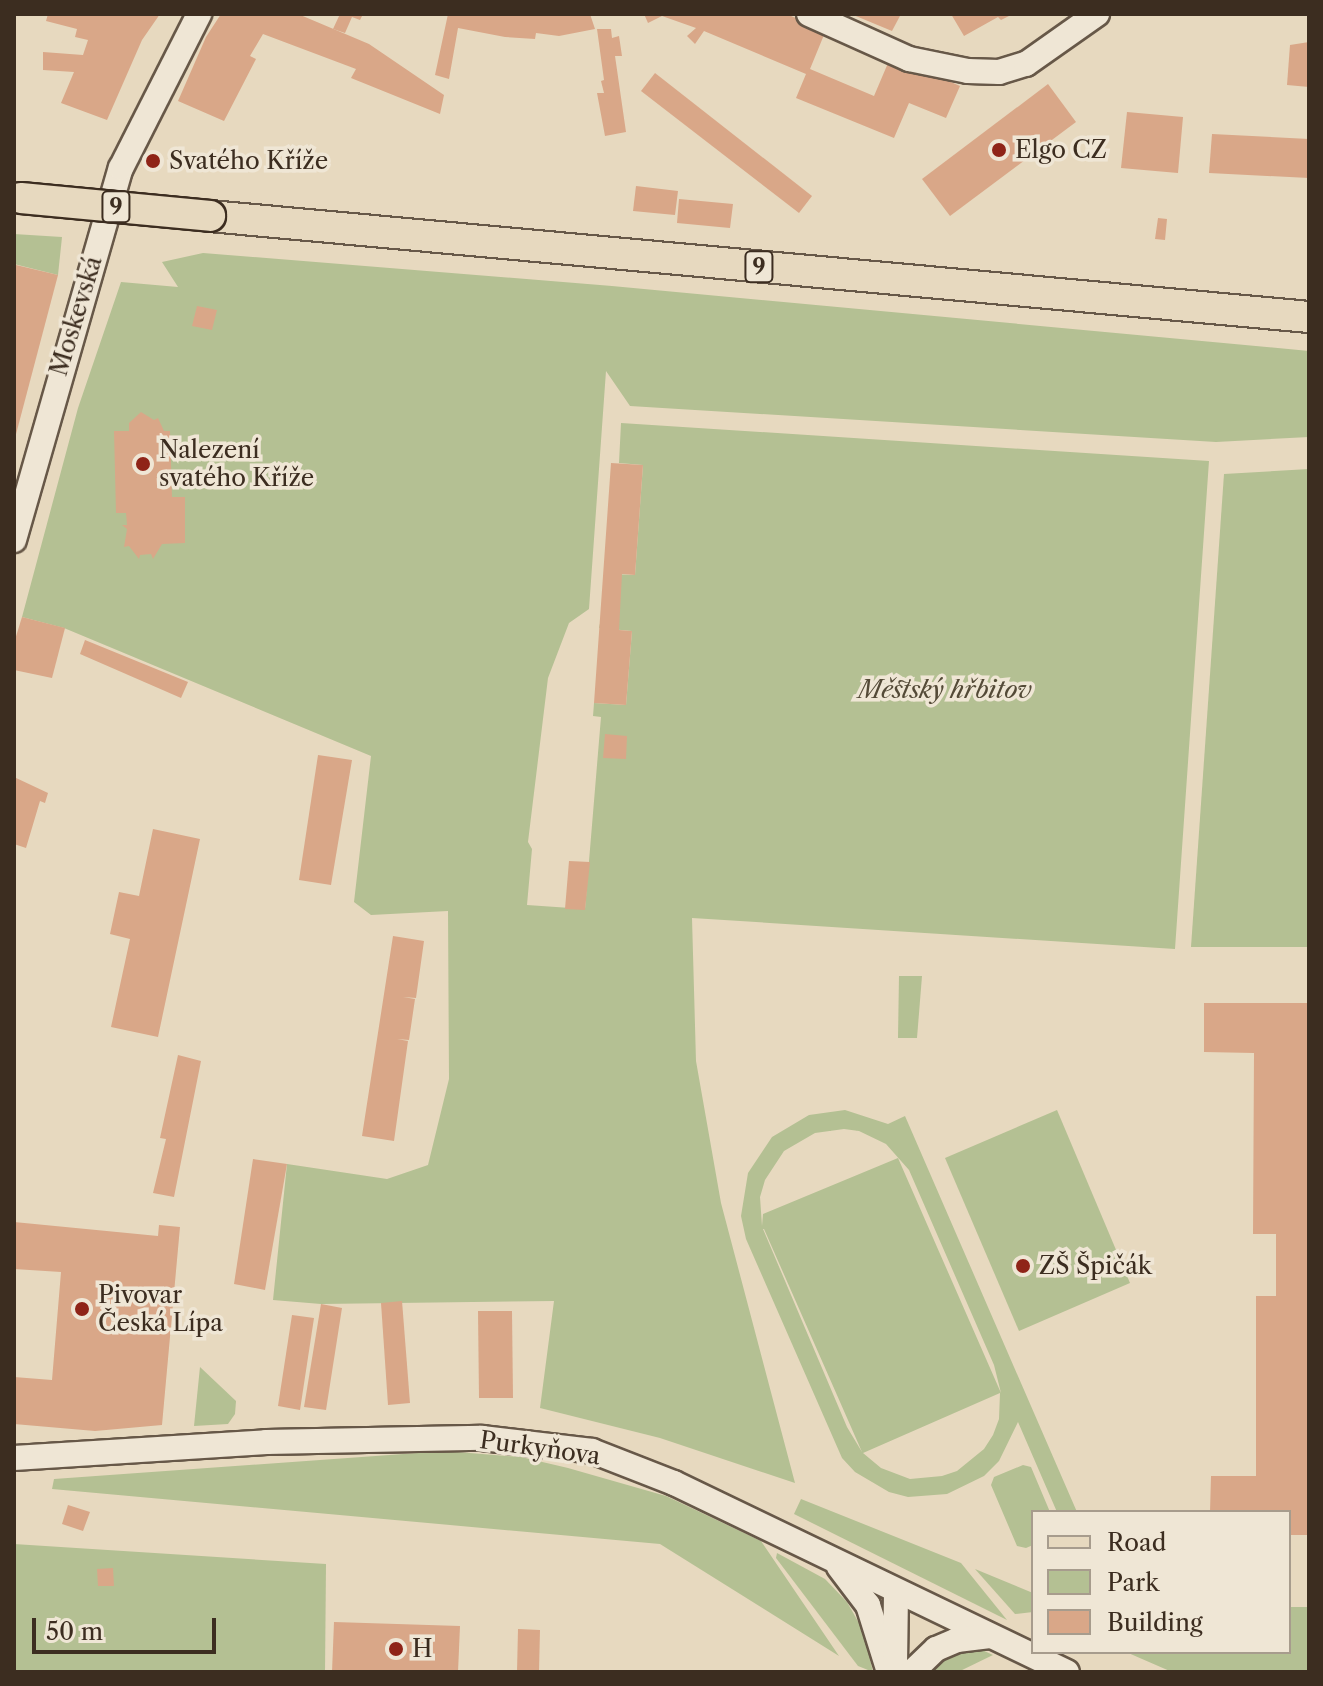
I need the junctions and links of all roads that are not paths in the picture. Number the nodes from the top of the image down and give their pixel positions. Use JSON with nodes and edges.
{"nodes":[{"id":1,"x":199,"y":14,"type":"edge"},
{"id":2,"x":809,"y":14,"type":"edge"},
{"id":3,"x":1097,"y":14,"type":"edge"},
{"id":4,"x":16,"y":197,"type":"edge"},
{"id":5,"x":1309,"y":317,"type":"edge"},
{"id":6,"x":14,"y":540,"type":"edge"},
{"id":7,"x":14,"y":1458,"type":"edge"},
{"id":8,"x":835,"y":1561,"type":"junction"},
{"id":9,"x":896,"y":1591,"type":"junction"},
{"id":10,"x":991,"y":1636,"type":"junction"},
{"id":11,"x":892,"y":1672,"type":"edge"},
{"id":12,"x":912,"y":1672,"type":"edge"},
{"id":13,"x":1067,"y":1672,"type":"edge"}],
"edges":[{"from":1,"to":6,"type":"street","name":"Moskevská"},
{"from":2,"to":3,"type":"street"},
{"from":4,"to":5,"type":"main road","number":"9","bridge":true},
{"from":7,"to":8,"type":"street","name":"Purkyňova"},
{"from":8,"to":9,"type":"street","name":"Purkyňova"},
{"from":8,"to":11,"type":"street"},
{"from":9,"to":10,"type":"street","name":"Purkyňova"},
{"from":9,"to":11,"type":"street"},
{"from":10,"to":12,"type":"street"},
{"from":10,"to":13,"type":"street","name":"Purkyňova"}]}
